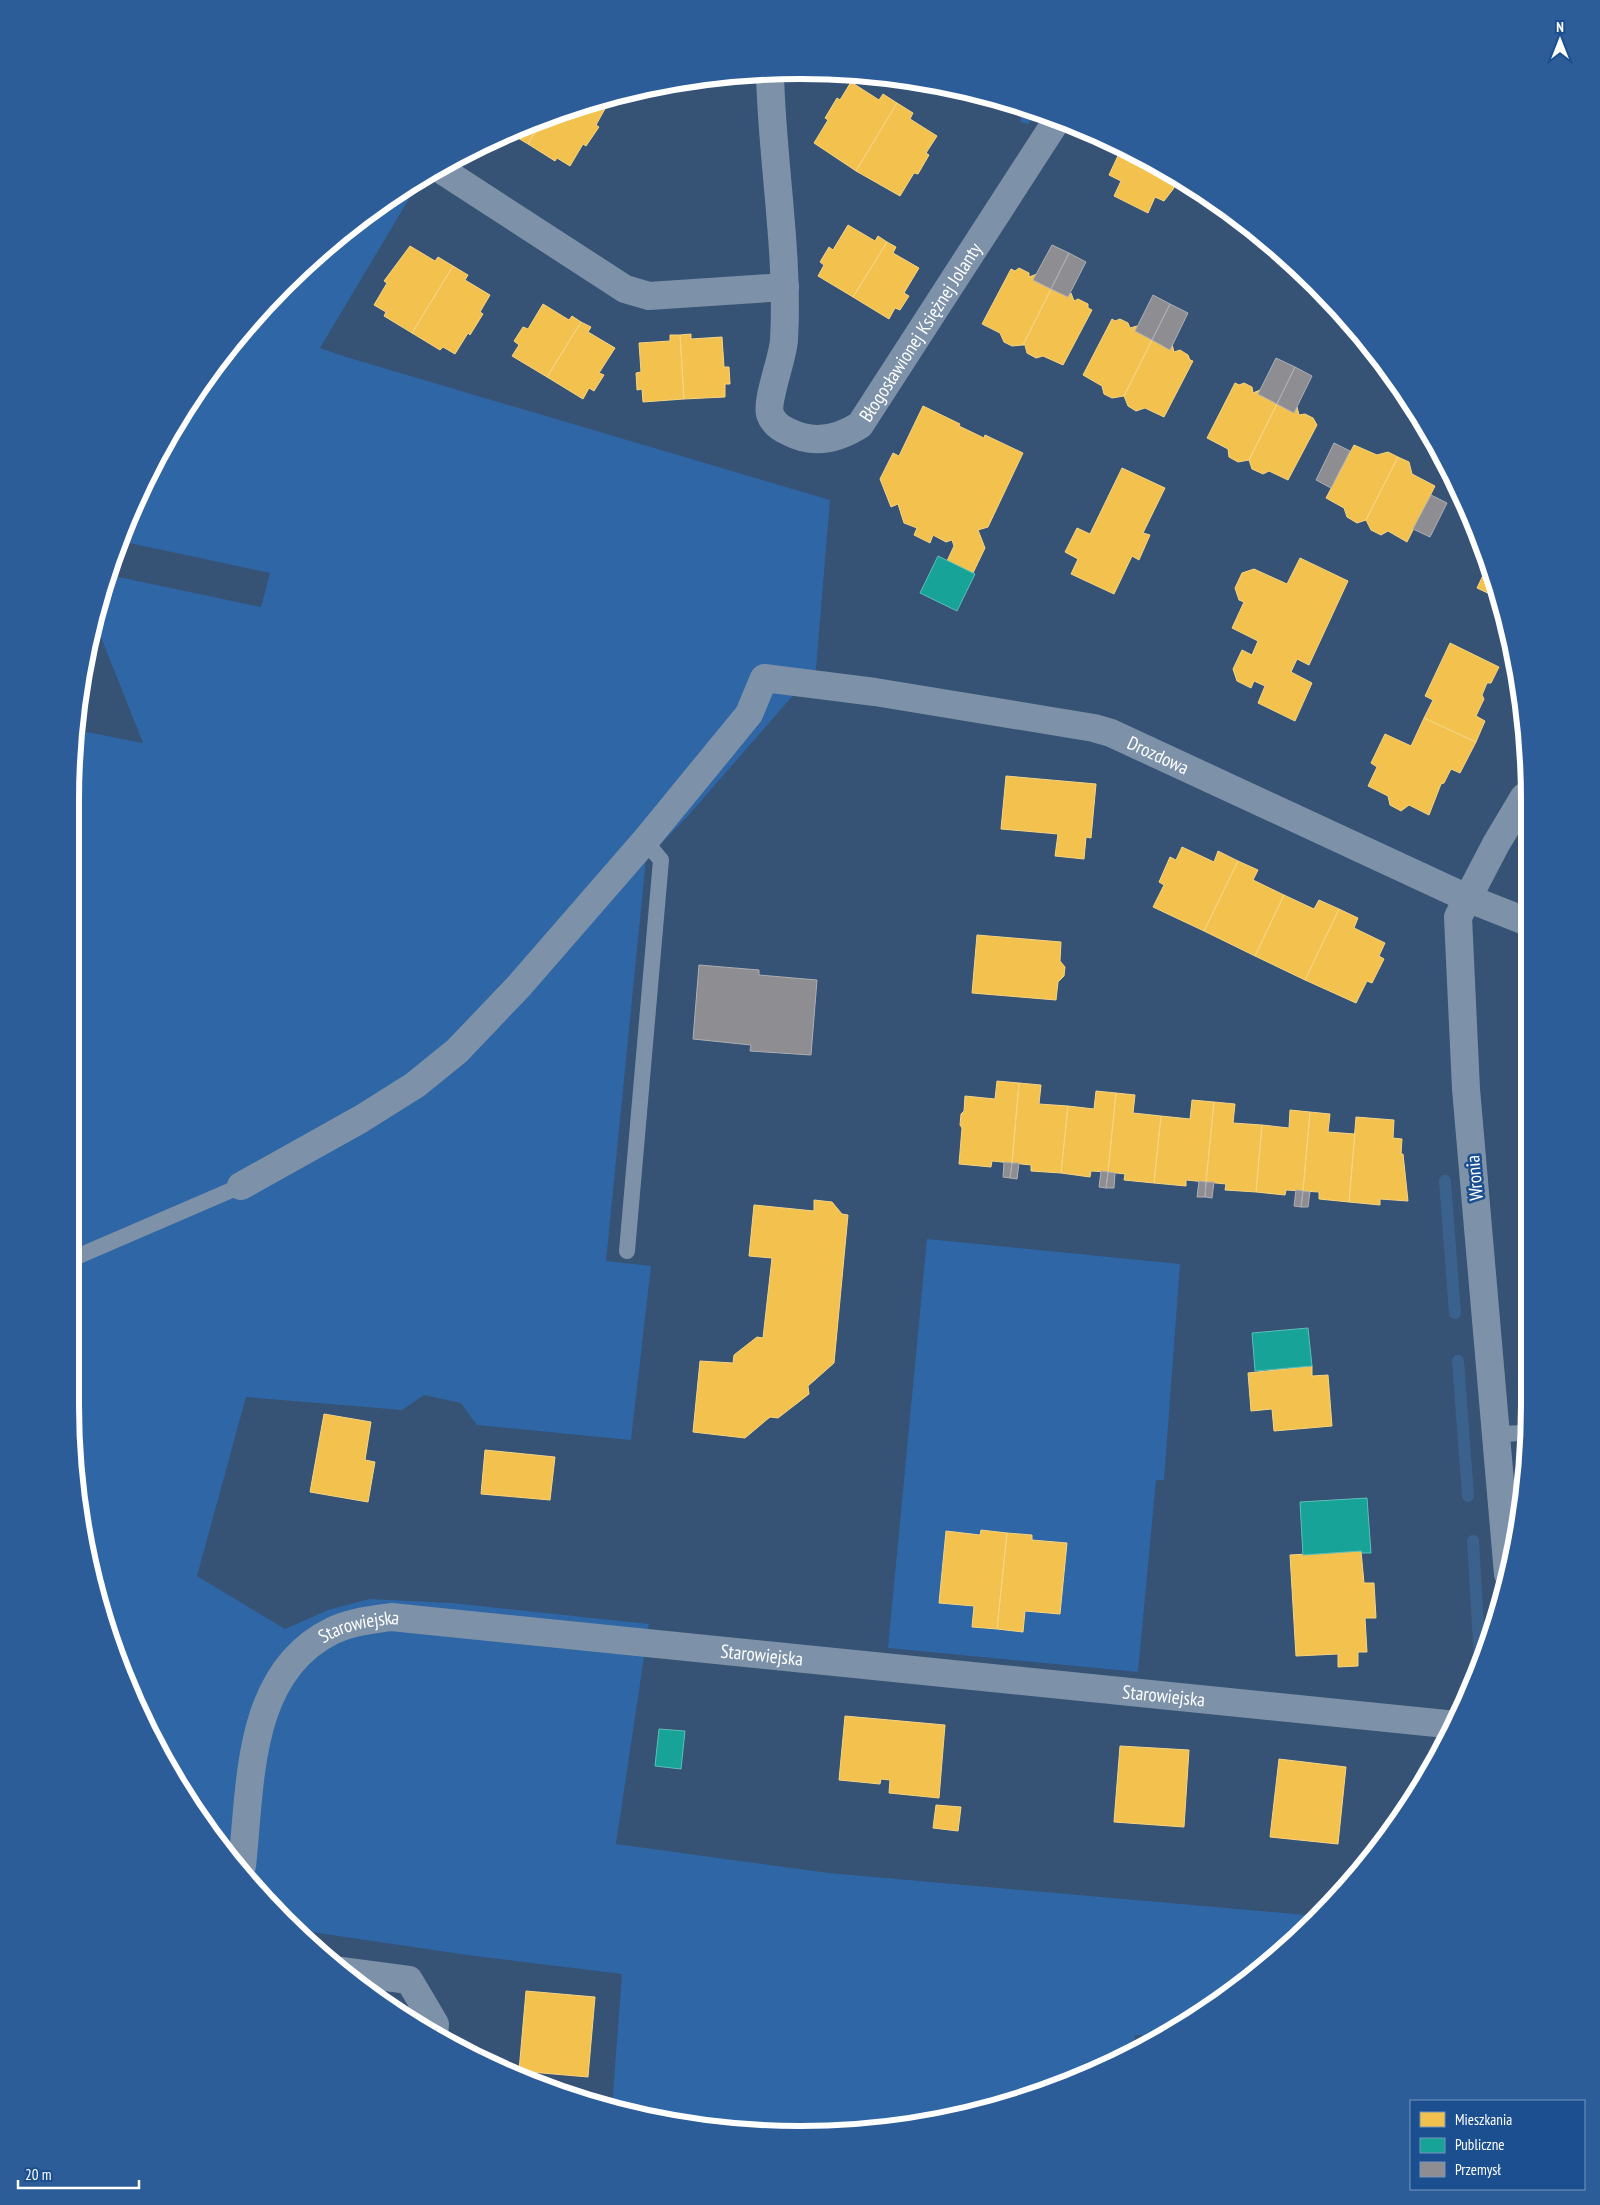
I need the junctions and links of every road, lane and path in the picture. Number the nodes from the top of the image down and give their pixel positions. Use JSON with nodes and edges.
{"nodes":[{"id":1,"x":770,"y":80,"type":"edge"},
{"id":2,"x":1054,"y":125,"type":"edge"},
{"id":3,"x":445,"y":172,"type":"edge"},
{"id":4,"x":784,"y":287,"type":"junction"},
{"id":5,"x":1521,"y":802,"type":"edge"},
{"id":6,"x":645,"y":840,"type":"junction"},
{"id":7,"x":1467,"y":898,"type":"junction"},
{"id":8,"x":1521,"y":919,"type":"edge"},
{"id":9,"x":240,"y":1186,"type":"joint"},
{"id":10,"x":628,"y":1251,"type":"dead end"},
{"id":11,"x":79,"y":1256,"type":"edge"},
{"id":12,"x":1520,"y":1433,"type":"edge"},
{"id":13,"x":1495,"y":1434,"type":"junction"},
{"id":14,"x":1506,"y":1551,"type":"edge"},
{"id":15,"x":1447,"y":1724,"type":"edge"},
{"id":16,"x":243,"y":1862,"type":"edge"},
{"id":17,"x":356,"y":1973,"type":"edge"},
{"id":18,"x":435,"y":2027,"type":"edge"}],
"edges":[{"from":1,"to":4,"type":"street","name":"Błogosławionej Księżnej Jolanty"},
{"from":2,"to":4,"type":"street","name":"Błogosławionej Księżnej Jolanty"},
{"from":3,"to":4,"type":"street"},
{"from":5,"to":7,"type":"street","name":"Wronia"},
{"from":6,"to":7,"type":"street","name":"Drozdowa"},
{"from":6,"to":9,"type":"street"},
{"from":6,"to":10,"type":"lane"},
{"from":7,"to":8,"type":"street","name":"Drozdowa"},
{"from":7,"to":13,"type":"street","name":"Wronia"},
{"from":9,"to":11,"type":"lane"},
{"from":12,"to":13,"type":"lane"},
{"from":13,"to":14,"type":"street","name":"Wronia"},
{"from":15,"to":16,"type":"street","name":"Starowiejska"},
{"from":17,"to":18,"type":"street"}]}
